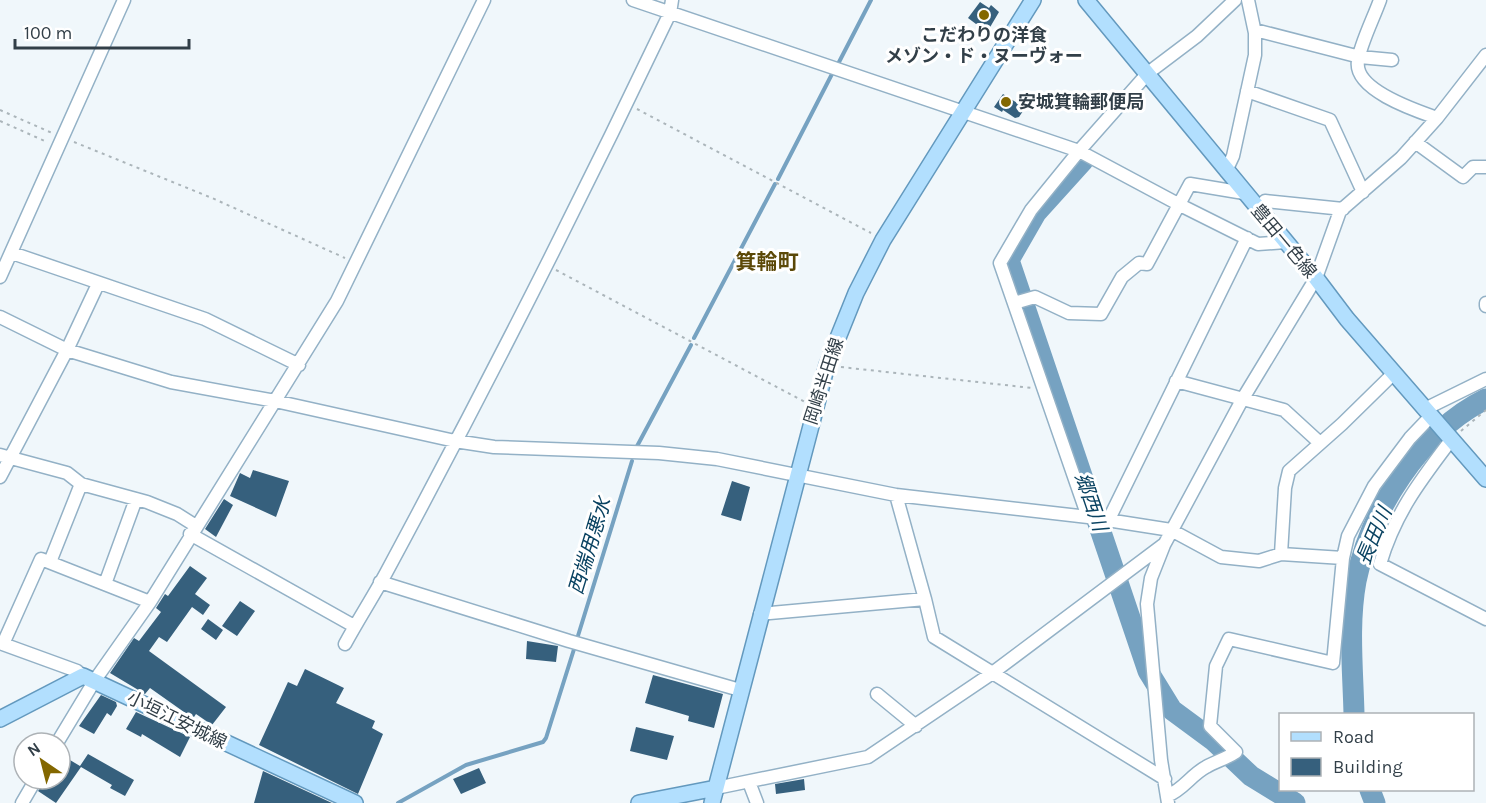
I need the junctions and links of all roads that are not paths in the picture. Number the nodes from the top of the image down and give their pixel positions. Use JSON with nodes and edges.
{"nodes":[{"id":1,"x":124,"y":0,"type":"edge"},
{"id":2,"x":484,"y":0,"type":"edge"},
{"id":3,"x":633,"y":0,"type":"edge"},
{"id":4,"x":672,"y":0,"type":"edge"},
{"id":5,"x":1033,"y":0,"type":"edge"},
{"id":6,"x":1086,"y":0,"type":"edge"},
{"id":7,"x":1235,"y":0,"type":"edge"},
{"id":8,"x":1248,"y":0,"type":"edge"},
{"id":9,"x":1380,"y":0,"type":"edge"},
{"id":10,"x":670,"y":13,"type":"junction"},
{"id":11,"x":1255,"y":30,"type":"junction"},
{"id":12,"x":1486,"y":56,"type":"edge"},
{"id":13,"x":1360,"y":57,"type":"junction"},
{"id":14,"x":1392,"y":60,"type":"dead end"},
{"id":15,"x":1148,"y":74,"type":"junction"},
{"id":16,"x":1247,"y":91,"type":"junction"},
{"id":17,"x":963,"y":112,"type":"junction"},
{"id":18,"x":1437,"y":118,"type":"junction"},
{"id":19,"x":1415,"y":142,"type":"junction"},
{"id":20,"x":1079,"y":150,"type":"junction"},
{"id":21,"x":1486,"y":167,"type":"edge"},
{"id":22,"x":1227,"y":171,"type":"junction"},
{"id":23,"x":1363,"y":192,"type":"junction"},
{"id":24,"x":1244,"y":194,"type":"junction"},
{"id":25,"x":1180,"y":206,"type":"junction"},
{"id":26,"x":1257,"y":209,"type":"junction"},
{"id":27,"x":1343,"y":209,"type":"junction"},
{"id":28,"x":1247,"y":238,"type":"junction"},
{"id":29,"x":1286,"y":242,"type":"junction"},
{"id":30,"x":12,"y":253,"type":"junction"},
{"id":31,"x":0,"y":277,"type":"edge"},
{"id":32,"x":1316,"y":278,"type":"junction"},
{"id":33,"x":98,"y":284,"type":"junction"},
{"id":34,"x":1014,"y":303,"type":"junction"},
{"id":35,"x":0,"y":317,"type":"edge"},
{"id":36,"x":67,"y":350,"type":"junction"},
{"id":37,"x":299,"y":364,"type":"junction"},
{"id":38,"x":1394,"y":373,"type":"junction"},
{"id":39,"x":1486,"y":379,"type":"edge"},
{"id":40,"x":1176,"y":381,"type":"junction"},
{"id":41,"x":1242,"y":400,"type":"junction"},
{"id":42,"x":275,"y":401,"type":"junction"},
{"id":43,"x":1428,"y":412,"type":"junction"},
{"id":44,"x":1451,"y":440,"type":"junction"},
{"id":45,"x":455,"y":441,"type":"junction"},
{"id":46,"x":1320,"y":443,"type":"junction"},
{"id":47,"x":5,"y":457,"type":"edge"},
{"id":48,"x":796,"y":476,"type":"junction"},
{"id":49,"x":0,"y":477,"type":"edge"},
{"id":50,"x":1486,"y":479,"type":"edge"},
{"id":51,"x":81,"y":484,"type":"junction"},
{"id":52,"x":896,"y":495,"type":"junction"},
{"id":53,"x":136,"y":499,"type":"junction"},
{"id":54,"x":1088,"y":517,"type":"junction"},
{"id":55,"x":1108,"y":521,"type":"junction"},
{"id":56,"x":193,"y":530,"type":"junction"},
{"id":57,"x":1171,"y":530,"type":"junction"},
{"id":58,"x":1164,"y":545,"type":"junction"},
{"id":59,"x":1281,"y":554,"type":"junction"},
{"id":60,"x":1342,"y":558,"type":"junction"},
{"id":61,"x":50,"y":562,"type":"junction"},
{"id":62,"x":380,"y":582,"type":"junction"},
{"id":63,"x":105,"y":584,"type":"junction"},
{"id":64,"x":925,"y":599,"type":"junction"},
{"id":65,"x":150,"y":602,"type":"junction"},
{"id":66,"x":760,"y":614,"type":"junction"},
{"id":67,"x":1486,"y":619,"type":"edge"},
{"id":68,"x":354,"y":626,"type":"junction"},
{"id":69,"x":1,"y":644,"type":"edge"},
{"id":70,"x":345,"y":644,"type":"dead end"},
{"id":71,"x":991,"y":674,"type":"junction"},
{"id":72,"x":89,"y":678,"type":"junction"},
{"id":73,"x":741,"y":690,"type":"junction"},
{"id":74,"x":877,"y":694,"type":"dead end"},
{"id":75,"x":0,"y":719,"type":"edge"},
{"id":76,"x":916,"y":726,"type":"junction"},
{"id":77,"x":63,"y":731,"type":"edge"},
{"id":78,"x":1165,"y":779,"type":"junction"},
{"id":79,"x":749,"y":782,"type":"junction"},
{"id":80,"x":716,"y":788,"type":"junction"},
{"id":81,"x":1167,"y":799,"type":"edge"},
{"id":82,"x":355,"y":803,"type":"edge"},
{"id":83,"x":639,"y":803,"type":"edge"},
{"id":84,"x":712,"y":803,"type":"edge"},
{"id":85,"x":757,"y":803,"type":"edge"}],
"edges":[{"from":1,"to":30,"type":"street"},
{"from":2,"to":37,"type":"street"},
{"from":3,"to":10,"type":"street"},
{"from":4,"to":10,"type":"street"},
{"from":5,"to":17,"type":"main road","name":"岡崎半田線"},
{"from":6,"to":15,"type":"main road","name":"豊田一色線"},
{"from":7,"to":15,"type":"street"},
{"from":8,"to":11,"type":"street"},
{"from":9,"to":13,"type":"street"},
{"from":10,"to":17,"type":"street"},
{"from":10,"to":45,"type":"street"},
{"from":11,"to":13,"type":"street"},
{"from":11,"to":16,"type":"street"},
{"from":12,"to":18,"type":"street"},
{"from":13,"to":14,"type":"street"},
{"from":13,"to":18,"type":"street"},
{"from":15,"to":20,"type":"street"},
{"from":15,"to":22,"type":"main road","name":"豊田一色線"},
{"from":16,"to":22,"type":"street"},
{"from":16,"to":23,"type":"street"},
{"from":17,"to":20,"type":"street"},
{"from":17,"to":48,"type":"main road","name":"岡崎半田線"},
{"from":18,"to":19,"type":"street"},
{"from":19,"to":21,"type":"street"},
{"from":19,"to":23,"type":"street"},
{"from":20,"to":25,"type":"street"},
{"from":20,"to":34,"type":"street"},
{"from":22,"to":24,"type":"main road","name":"豊田一色線"},
{"from":23,"to":27,"type":"street"},
{"from":24,"to":25,"type":"street"},
{"from":24,"to":26,"type":"main road","name":"豊田一色線"},
{"from":25,"to":28,"type":"street"},
{"from":25,"to":34,"type":"street"},
{"from":26,"to":27,"type":"street"},
{"from":26,"to":29,"type":"main road","name":"豊田一色線"},
{"from":27,"to":32,"type":"street"},
{"from":28,"to":29,"type":"street"},
{"from":28,"to":40,"type":"street"},
{"from":29,"to":32,"type":"main road","name":"豊田一色線"},
{"from":30,"to":31,"type":"street"},
{"from":30,"to":33,"type":"street"},
{"from":32,"to":38,"type":"main road","name":"豊田一色線"},
{"from":32,"to":41,"type":"street"},
{"from":33,"to":36,"type":"street"},
{"from":33,"to":37,"type":"street"},
{"from":34,"to":54,"type":"street"},
{"from":35,"to":36,"type":"street"},
{"from":36,"to":42,"type":"street"},
{"from":36,"to":47,"type":"street"},
{"from":37,"to":42,"type":"street"},
{"from":38,"to":43,"type":"main road","name":"豊田一色線"},
{"from":38,"to":46,"type":"street"},
{"from":39,"to":43,"type":"street"},
{"from":40,"to":41,"type":"street"},
{"from":40,"to":55,"type":"street"},
{"from":41,"to":46,"type":"street"},
{"from":41,"to":57,"type":"street"},
{"from":42,"to":45,"type":"street"},
{"from":42,"to":56,"type":"street"},
{"from":43,"to":44,"type":"main road","name":"豊田一色線"},
{"from":43,"to":60,"type":"street"},
{"from":44,"to":50,"type":"main road","name":"豊田一色線"},
{"from":44,"to":67,"type":"street"},
{"from":45,"to":48,"type":"street"},
{"from":45,"to":62,"type":"street"},
{"from":46,"to":59,"type":"street"},
{"from":47,"to":49,"type":"street"},
{"from":47,"to":51,"type":"street"},
{"from":48,"to":52,"type":"street"},
{"from":48,"to":66,"type":"main road","name":"岡崎半田線"},
{"from":51,"to":53,"type":"street"},
{"from":51,"to":61,"type":"street"},
{"from":52,"to":54,"type":"street"},
{"from":52,"to":64,"type":"street"},
{"from":53,"to":56,"type":"street"},
{"from":53,"to":63,"type":"street"},
{"from":54,"to":55,"type":"street"},
{"from":55,"to":57,"type":"street"},
{"from":56,"to":65,"type":"street"},
{"from":56,"to":68,"type":"street"},
{"from":57,"to":58,"type":"street"},
{"from":57,"to":59,"type":"street"},
{"from":58,"to":71,"type":"street"},
{"from":58,"to":78,"type":"street"},
{"from":59,"to":60,"type":"street"},
{"from":60,"to":81,"type":"street"},
{"from":61,"to":63,"type":"street"},
{"from":61,"to":69,"type":"street"},
{"from":62,"to":68,"type":"street"},
{"from":62,"to":73,"type":"street"},
{"from":63,"to":65,"type":"street"},
{"from":64,"to":66,"type":"street"},
{"from":64,"to":71,"type":"street"},
{"from":65,"to":72,"type":"street"},
{"from":66,"to":73,"type":"main road","name":"岡崎半田線"},
{"from":68,"to":70,"type":"street"},
{"from":69,"to":72,"type":"street"},
{"from":71,"to":76,"type":"street"},
{"from":71,"to":78,"type":"street"},
{"from":72,"to":75,"type":"main road"},
{"from":72,"to":77,"type":"street"},
{"from":72,"to":82,"type":"main road","name":"小垣江安城線"},
{"from":73,"to":80,"type":"main road","name":"岡崎半田線"},
{"from":74,"to":76,"type":"street"},
{"from":76,"to":79,"type":"street"},
{"from":78,"to":81,"type":"street"},
{"from":79,"to":80,"type":"street"},
{"from":79,"to":85,"type":"street"},
{"from":80,"to":83,"type":"main road"},
{"from":80,"to":84,"type":"main road","name":"岡崎半田線"}]}
